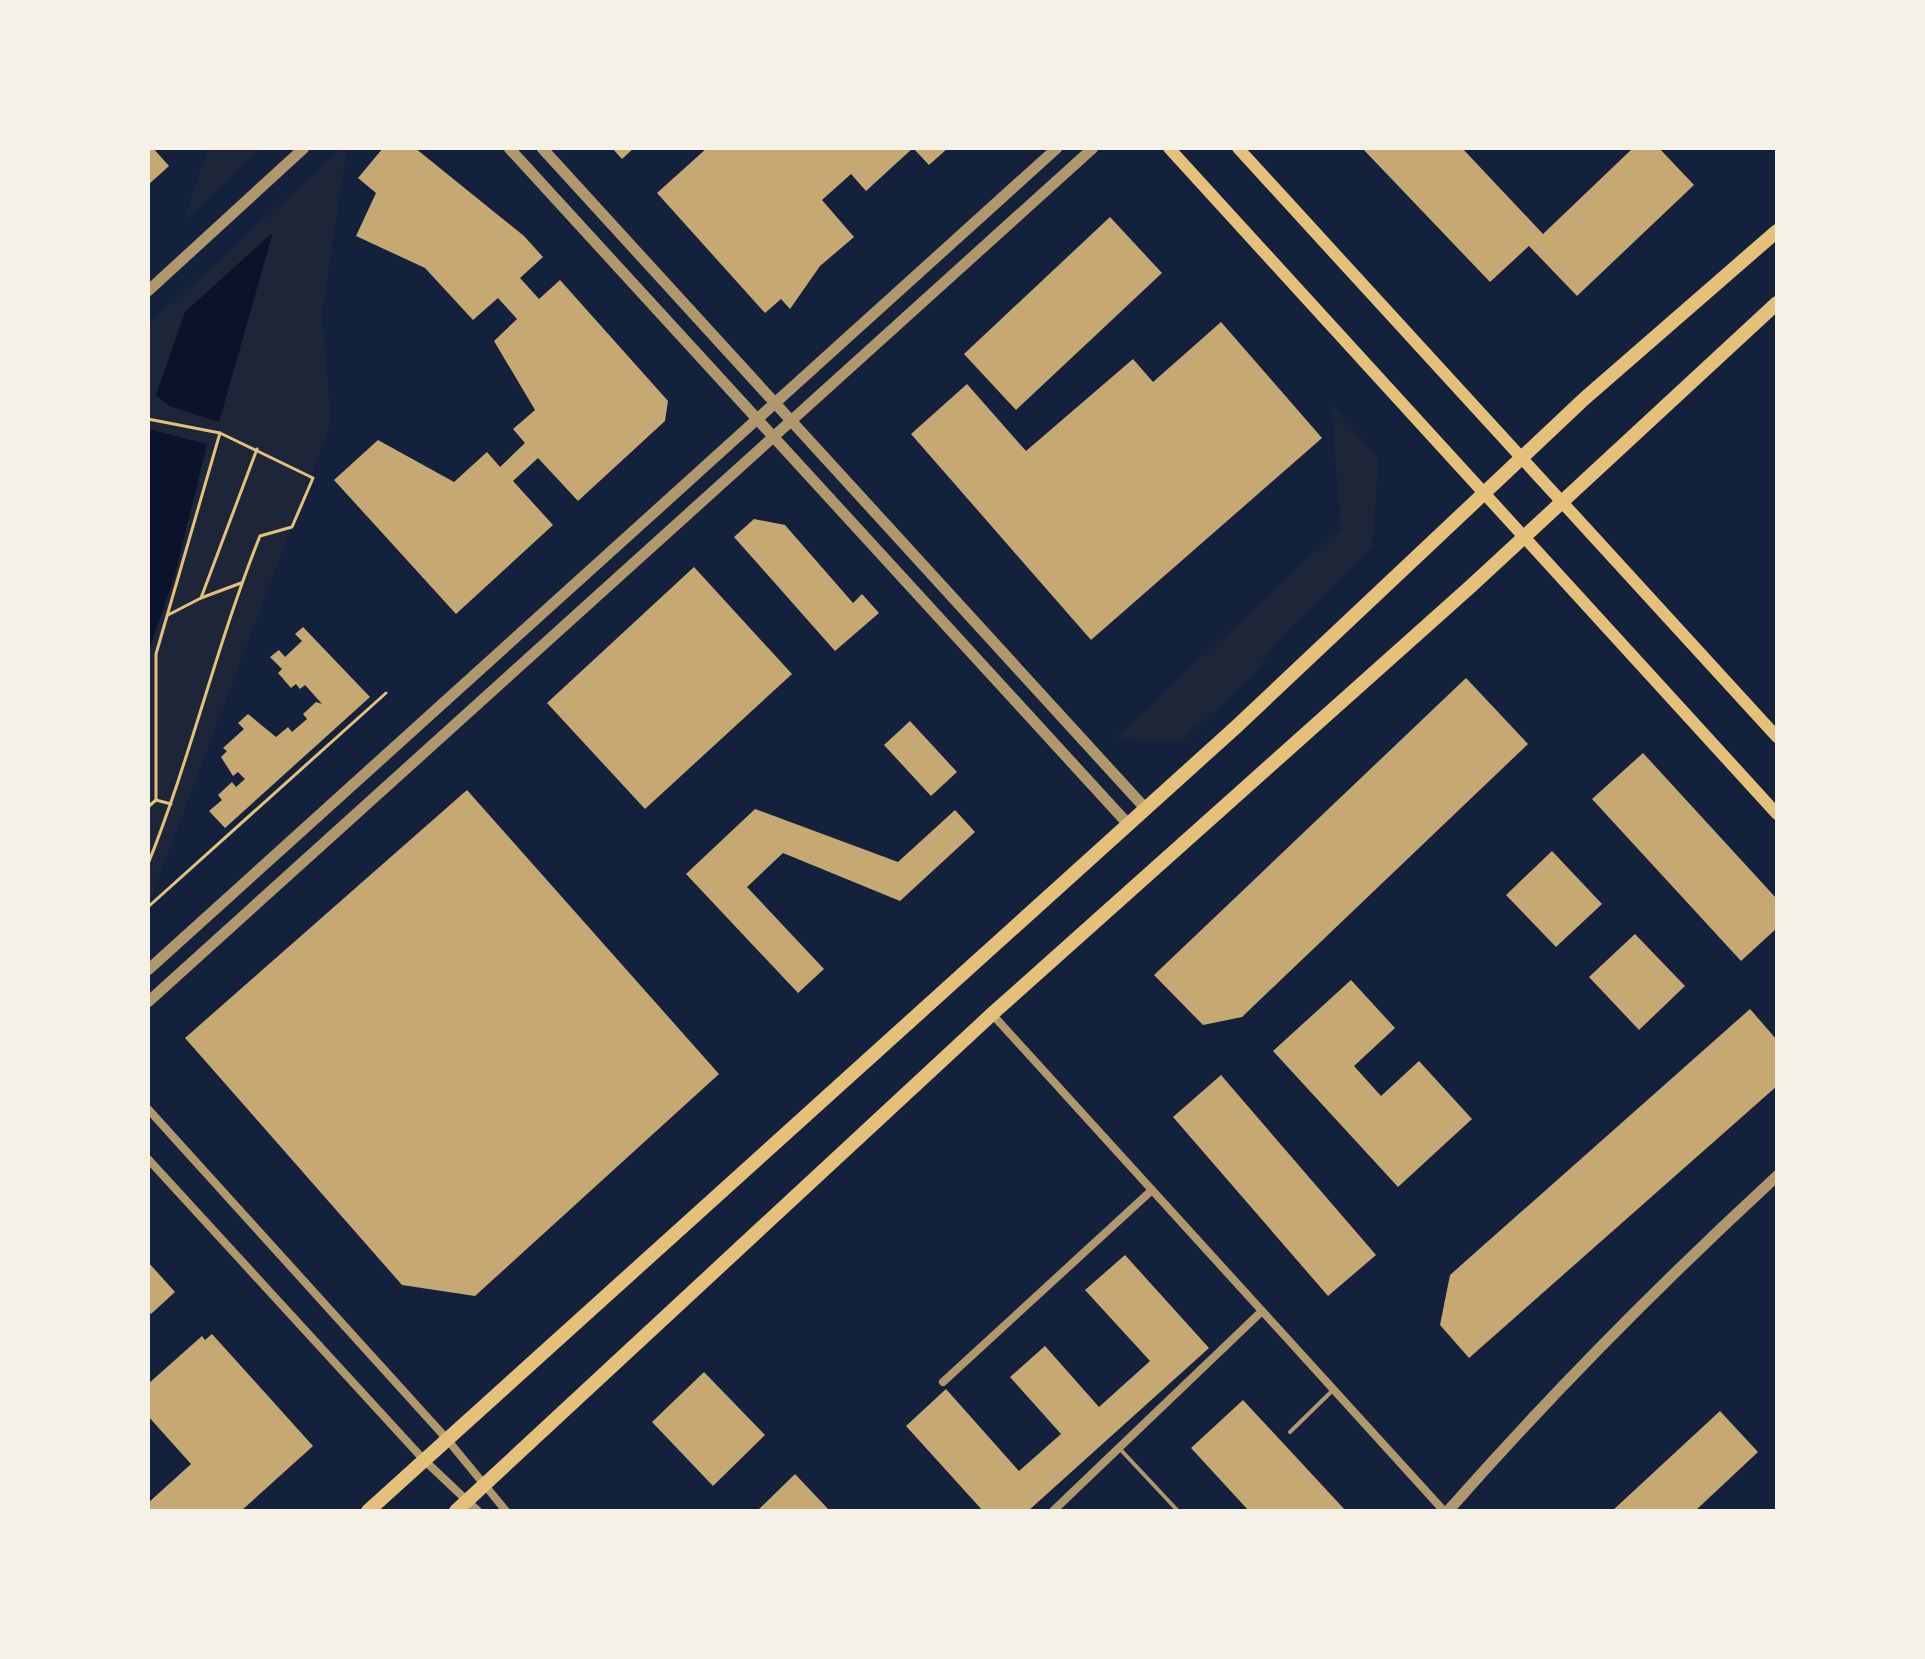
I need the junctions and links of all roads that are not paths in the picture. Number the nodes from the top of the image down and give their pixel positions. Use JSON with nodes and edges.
{"nodes":[{"id":1,"x":304,"y":148,"type":"edge"},
{"id":2,"x":509,"y":148,"type":"edge"},
{"id":3,"x":542,"y":148,"type":"edge"},
{"id":4,"x":1057,"y":148,"type":"edge"},
{"id":5,"x":1093,"y":148,"type":"edge"},
{"id":6,"x":1169,"y":148,"type":"edge"},
{"id":7,"x":1238,"y":148,"type":"edge"},
{"id":8,"x":1777,"y":231,"type":"edge"},
{"id":9,"x":148,"y":291,"type":"edge"},
{"id":10,"x":1777,"y":303,"type":"edge"},
{"id":11,"x":775,"y":403,"type":"junction"},
{"id":12,"x":757,"y":419,"type":"junction"},
{"id":13,"x":791,"y":421,"type":"junction"},
{"id":14,"x":773,"y":437,"type":"junction"},
{"id":15,"x":1521,"y":458,"type":"junction"},
{"id":16,"x":1484,"y":493,"type":"junction"},
{"id":17,"x":1560,"y":500,"type":"junction"},
{"id":18,"x":1524,"y":536,"type":"junction"},
{"id":19,"x":1777,"y":737,"type":"edge"},
{"id":20,"x":1145,"y":808,"type":"junction"},
{"id":21,"x":1777,"y":814,"type":"edge"},
{"id":22,"x":1128,"y":824,"type":"junction"},
{"id":23,"x":148,"y":970,"type":"edge"},
{"id":24,"x":148,"y":1002,"type":"edge"},
{"id":25,"x":992,"y":1014,"type":"junction"},
{"id":26,"x":148,"y":1109,"type":"edge"},
{"id":27,"x":148,"y":1159,"type":"edge"},
{"id":28,"x":1777,"y":1176,"type":"edge"},
{"id":29,"x":1152,"y":1190,"type":"junction"},
{"id":30,"x":1262,"y":1311,"type":"junction"},
{"id":31,"x":943,"y":1382,"type":"dead end"},
{"id":32,"x":1334,"y":1390,"type":"junction"},
{"id":33,"x":1290,"y":1432,"type":"dead end"},
{"id":34,"x":446,"y":1438,"type":"junction"},
{"id":35,"x":1120,"y":1449,"type":"junction"},
{"id":36,"x":424,"y":1460,"type":"junction"},
{"id":37,"x":482,"y":1485,"type":"junction"},
{"id":38,"x":473,"y":1506,"type":"edge"},
{"id":39,"x":368,"y":1511,"type":"edge"},
{"id":40,"x":456,"y":1511,"type":"edge"},
{"id":41,"x":506,"y":1511,"type":"edge"},
{"id":42,"x":1053,"y":1511,"type":"edge"},
{"id":43,"x":1178,"y":1511,"type":"edge"},
{"id":44,"x":1446,"y":1511,"type":"edge"}],
"edges":[{"from":1,"to":9,"type":"street"},
{"from":2,"to":12,"type":"street"},
{"from":3,"to":11,"type":"street"},
{"from":4,"to":11,"type":"street"},
{"from":5,"to":13,"type":"street"},
{"from":6,"to":16,"type":"main road"},
{"from":7,"to":15,"type":"main road"},
{"from":8,"to":15,"type":"main road"},
{"from":10,"to":17,"type":"main road"},
{"from":11,"to":12,"type":"street"},
{"from":11,"to":13,"type":"street"},
{"from":12,"to":14,"type":"street"},
{"from":12,"to":23,"type":"street"},
{"from":13,"to":14,"type":"street"},
{"from":13,"to":20,"type":"street"},
{"from":14,"to":22,"type":"street"},
{"from":14,"to":24,"type":"street"},
{"from":15,"to":16,"type":"main road"},
{"from":15,"to":17,"type":"main road"},
{"from":16,"to":18,"type":"main road"},
{"from":16,"to":20,"type":"main road"},
{"from":17,"to":18,"type":"main road"},
{"from":17,"to":19,"type":"main road"},
{"from":18,"to":21,"type":"main road"},
{"from":18,"to":25,"type":"main road"},
{"from":20,"to":22,"type":"main road"},
{"from":22,"to":34,"type":"main road"},
{"from":25,"to":29,"type":"street"},
{"from":25,"to":37,"type":"main road"},
{"from":26,"to":34,"type":"street"},
{"from":27,"to":36,"type":"street"},
{"from":28,"to":44,"type":"street"},
{"from":29,"to":30,"type":"street"},
{"from":29,"to":31,"type":"street"},
{"from":30,"to":32,"type":"street"},
{"from":30,"to":35,"type":"street"},
{"from":32,"to":33,"type":"lane"},
{"from":32,"to":44,"type":"street"},
{"from":34,"to":36,"type":"main road"},
{"from":34,"to":37,"type":"street"},
{"from":35,"to":42,"type":"street"},
{"from":35,"to":43,"type":"lane"},
{"from":36,"to":38,"type":"street"},
{"from":36,"to":39,"type":"main road"},
{"from":37,"to":38,"type":"main road"},
{"from":37,"to":41,"type":"street"},
{"from":38,"to":40,"type":"main road"}]}
